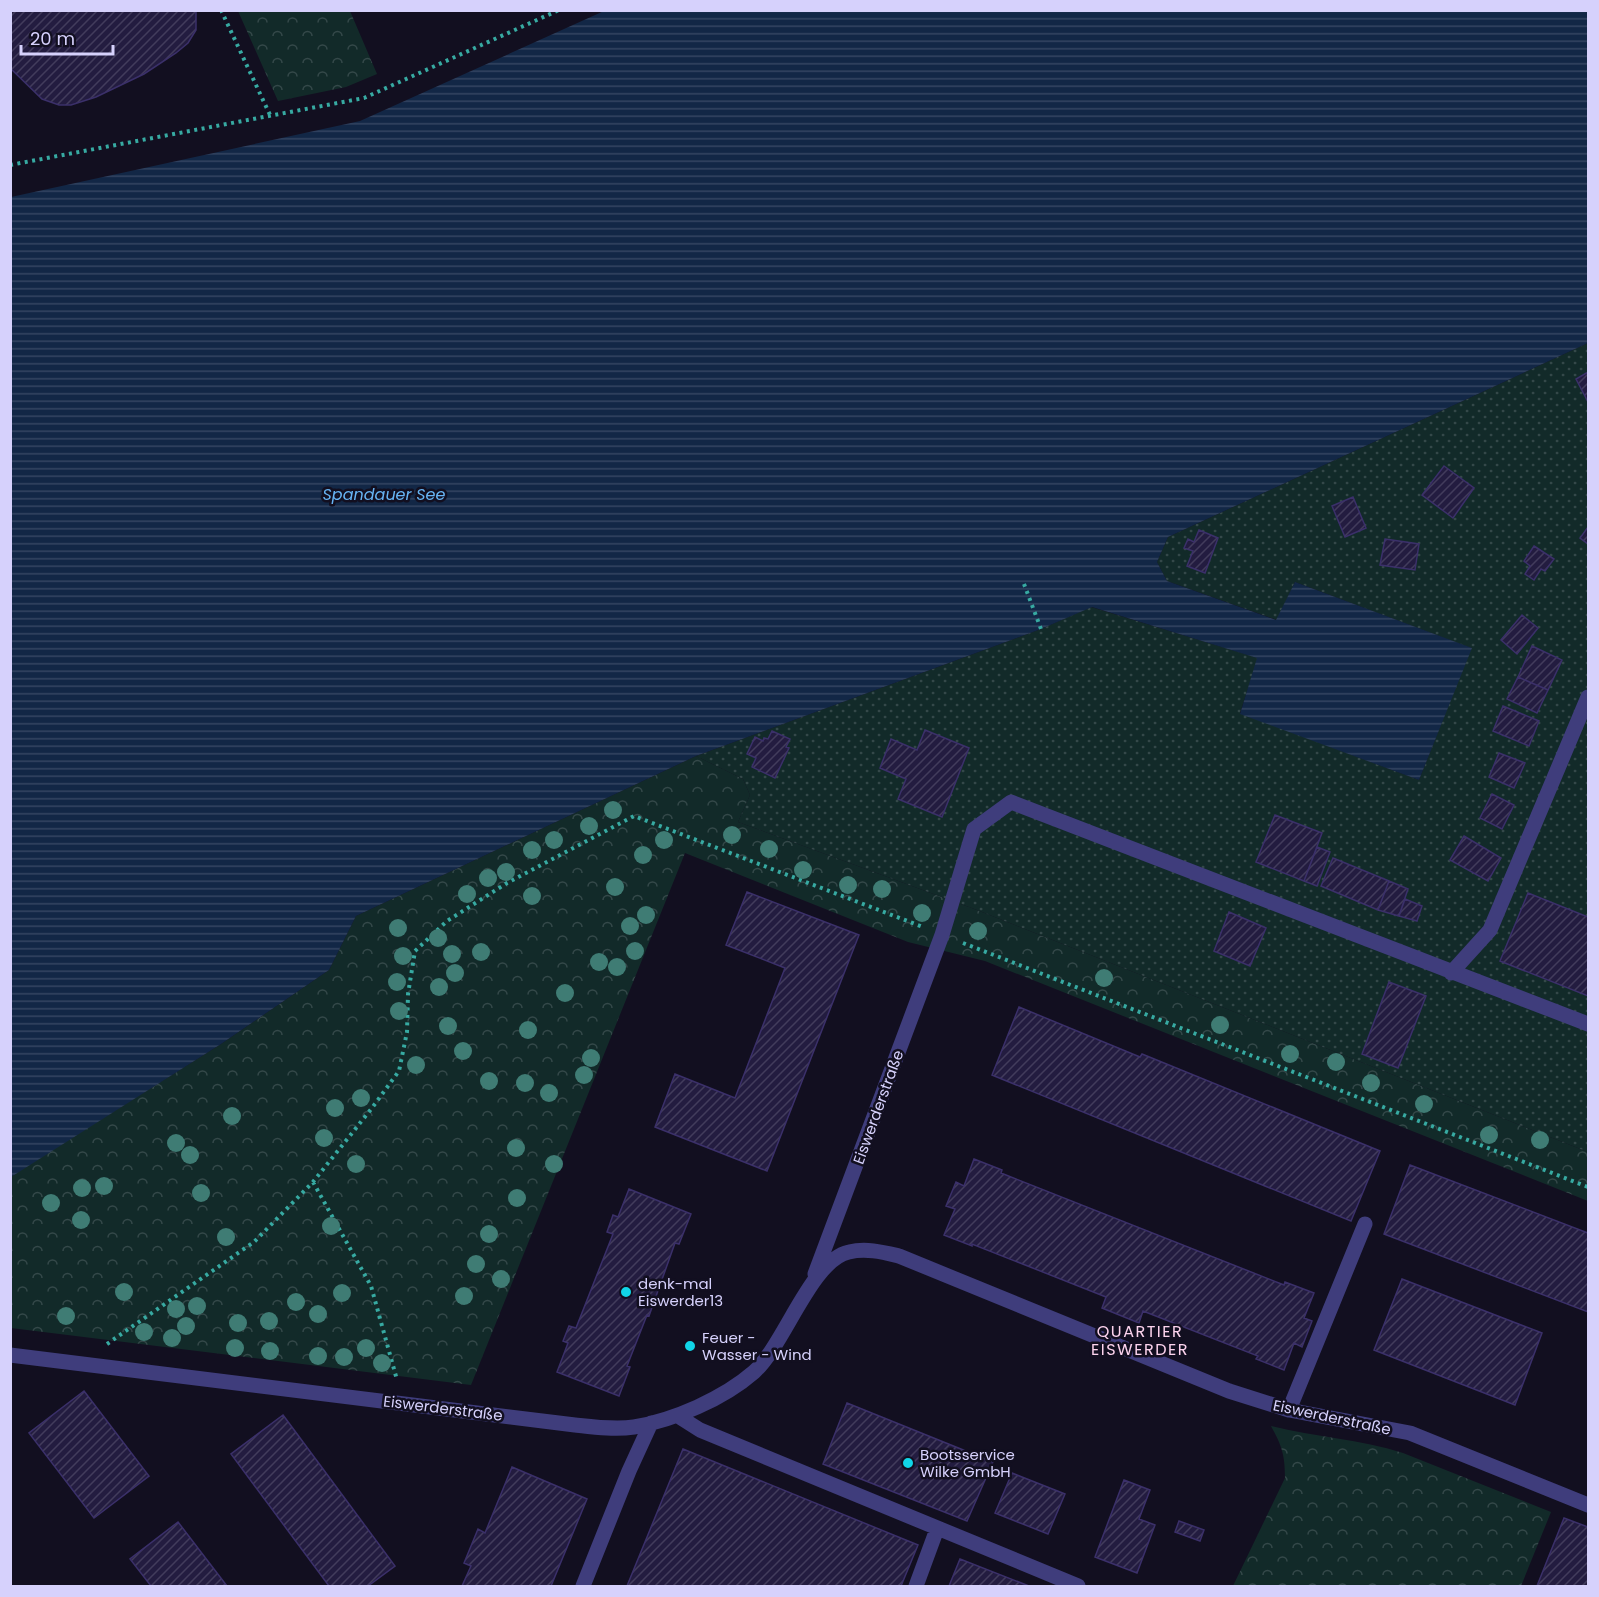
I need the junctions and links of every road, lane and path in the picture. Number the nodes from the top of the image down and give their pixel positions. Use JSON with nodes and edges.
{"nodes":[{"id":1,"x":221,"y":10,"type":"edge"},
{"id":2,"x":559,"y":10,"type":"edge"},
{"id":3,"x":270,"y":115,"type":"junction"},
{"id":4,"x":10,"y":165,"type":"edge"},
{"id":5,"x":1024,"y":584,"type":"dead end"},
{"id":6,"x":1041,"y":628,"type":"dead end"},
{"id":7,"x":1588,"y":698,"type":"edge"},
{"id":8,"x":942,"y":935,"type":"junction"},
{"id":9,"x":1451,"y":973,"type":"junction"},
{"id":10,"x":1588,"y":1024,"type":"edge"},
{"id":11,"x":313,"y":1182,"type":"junction"},
{"id":12,"x":1588,"y":1187,"type":"edge"},
{"id":13,"x":1365,"y":1224,"type":"dead end"},
{"id":14,"x":813,"y":1280,"type":"junction"},
{"id":15,"x":107,"y":1344,"type":"dead end"},
{"id":16,"x":10,"y":1355,"type":"edge"},
{"id":17,"x":398,"y":1381,"type":"dead end"},
{"id":18,"x":1289,"y":1410,"type":"junction"},
{"id":19,"x":678,"y":1416,"type":"junction"},
{"id":20,"x":651,"y":1423,"type":"junction"},
{"id":21,"x":1588,"y":1504,"type":"edge"},
{"id":22,"x":937,"y":1529,"type":"junction"},
{"id":23,"x":1071,"y":1585,"type":"edge"},
{"id":24,"x":583,"y":1587,"type":"edge"},
{"id":25,"x":916,"y":1587,"type":"edge"}],
"edges":[{"from":1,"to":3,"type":"path"},
{"from":2,"to":3,"type":"path"},
{"from":3,"to":4,"type":"path"},
{"from":5,"to":6,"type":"path"},
{"from":7,"to":9,"type":"street"},
{"from":8,"to":9,"type":"street","name":"Eiswerderstraße"},
{"from":8,"to":11,"type":"path"},
{"from":8,"to":12,"type":"path"},
{"from":8,"to":14,"type":"street","name":"Eiswerderstraße"},
{"from":9,"to":10,"type":"street"},
{"from":11,"to":15,"type":"path"},
{"from":11,"to":17,"type":"path"},
{"from":13,"to":18,"type":"street"},
{"from":14,"to":18,"type":"street","name":"Eiswerderstraße"},
{"from":14,"to":19,"type":"street","name":"Eiswerderstraße"},
{"from":16,"to":20,"type":"street","name":"Eiswerderstraße"},
{"from":18,"to":21,"type":"street","name":"Eiswerderstraße"},
{"from":19,"to":20,"type":"street","name":"Eiswerderstraße"},
{"from":19,"to":22,"type":"street"},
{"from":20,"to":24,"type":"street"},
{"from":22,"to":23,"type":"street"},
{"from":22,"to":25,"type":"street"}]}
